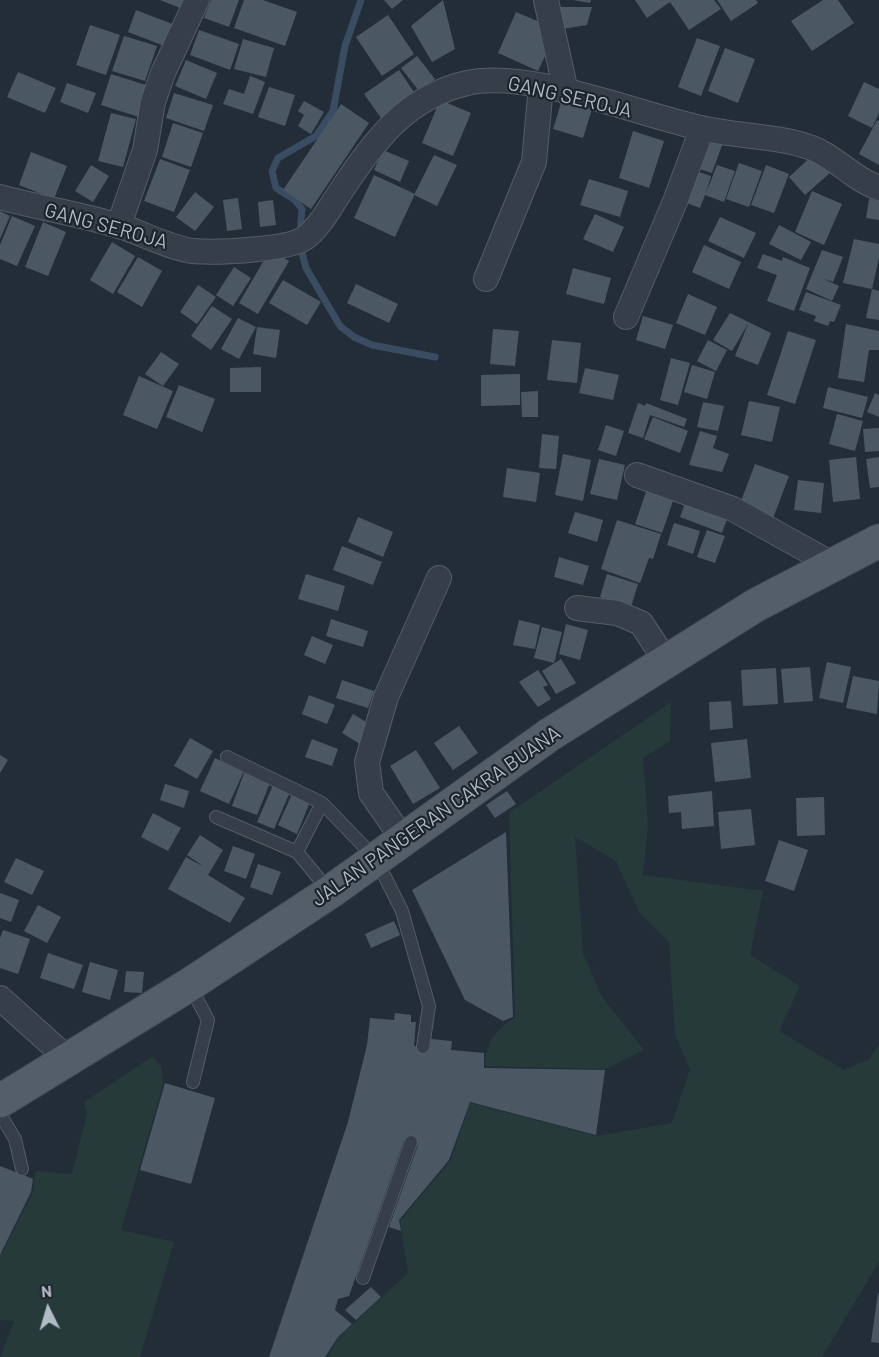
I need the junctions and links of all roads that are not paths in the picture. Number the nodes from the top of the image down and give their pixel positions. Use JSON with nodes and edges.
{"nodes":[{"id":1,"x":196,"y":0,"type":"edge"},
{"id":2,"x":546,"y":0,"type":"edge"},
{"id":3,"x":541,"y":86,"type":"junction"},
{"id":4,"x":566,"y":92,"type":"junction"},
{"id":5,"x":702,"y":129,"type":"junction"},
{"id":6,"x":879,"y":188,"type":"edge"},
{"id":7,"x":0,"y":197,"type":"edge"},
{"id":8,"x":118,"y":225,"type":"junction"},
{"id":9,"x":486,"y":279,"type":"dead end"},
{"id":10,"x":626,"y":317,"type":"dead end"},
{"id":11,"x":637,"y":474,"type":"dead end"},
{"id":12,"x":879,"y":541,"type":"edge"},
{"id":13,"x":832,"y":564,"type":"junction"},
{"id":14,"x":439,"y":578,"type":"dead end"},
{"id":15,"x":577,"y":608,"type":"dead end"},
{"id":16,"x":666,"y":661,"type":"junction"},
{"id":17,"x":227,"y":757,"type":"dead end"},
{"id":18,"x":322,"y":803,"type":"junction"},
{"id":19,"x":216,"y":817,"type":"dead end"},
{"id":20,"x":403,"y":839,"type":"junction"},
{"id":21,"x":297,"y":852,"type":"junction"},
{"id":22,"x":376,"y":860,"type":"junction"},
{"id":23,"x":330,"y":892,"type":"junction"},
{"id":24,"x":194,"y":993,"type":"junction"},
{"id":25,"x":0,"y":998,"type":"edge"},
{"id":26,"x":423,"y":1047,"type":"dead end"},
{"id":27,"x":68,"y":1059,"type":"junction"},
{"id":28,"x":193,"y":1082,"type":"dead end"},
{"id":29,"x":1,"y":1112,"type":"edge"},
{"id":30,"x":411,"y":1142,"type":"dead end"},
{"id":31,"x":22,"y":1169,"type":"dead end"},
{"id":32,"x":363,"y":1278,"type":"dead end"}],
"edges":[{"from":1,"to":8,"type":"street"},
{"from":2,"to":4,"type":"street"},
{"from":3,"to":4,"type":"street","name":"GANG SEROJA"},
{"from":3,"to":8,"type":"street","name":"GANG SEROJA"},
{"from":3,"to":9,"type":"street"},
{"from":4,"to":5,"type":"street","name":"GANG SEROJA"},
{"from":5,"to":6,"type":"street","name":"GANG SEROJA"},
{"from":5,"to":10,"type":"street"},
{"from":7,"to":8,"type":"street","name":"GANG SEROJA"},
{"from":11,"to":13,"type":"street"},
{"from":12,"to":13,"type":"main road","name":"JALAN PANGERAN CAKRA BUANA"},
{"from":13,"to":16,"type":"main road","name":"JALAN PANGERAN CAKRA BUANA"},
{"from":14,"to":20,"type":"street"},
{"from":15,"to":16,"type":"street"},
{"from":16,"to":20,"type":"main road","name":"JALAN PANGERAN CAKRA BUANA"},
{"from":17,"to":18,"type":"lane"},
{"from":18,"to":21,"type":"lane"},
{"from":18,"to":22,"type":"lane"},
{"from":19,"to":21,"type":"lane"},
{"from":20,"to":22,"type":"main road","name":"JALAN PANGERAN CAKRA BUANA"},
{"from":21,"to":23,"type":"lane"},
{"from":22,"to":23,"type":"main road","name":"JALAN PANGERAN CAKRA BUANA"},
{"from":22,"to":26,"type":"lane"},
{"from":23,"to":24,"type":"main road","name":"JALAN PANGERAN CAKRA BUANA"},
{"from":24,"to":27,"type":"main road","name":"JALAN PANGERAN CAKRA BUANA"},
{"from":24,"to":28,"type":"lane"},
{"from":25,"to":27,"type":"street"},
{"from":27,"to":29,"type":"main road","name":"JALAN PANGERAN CAKRA BUANA"},
{"from":29,"to":31,"type":"lane"},
{"from":30,"to":32,"type":"lane"}]}
